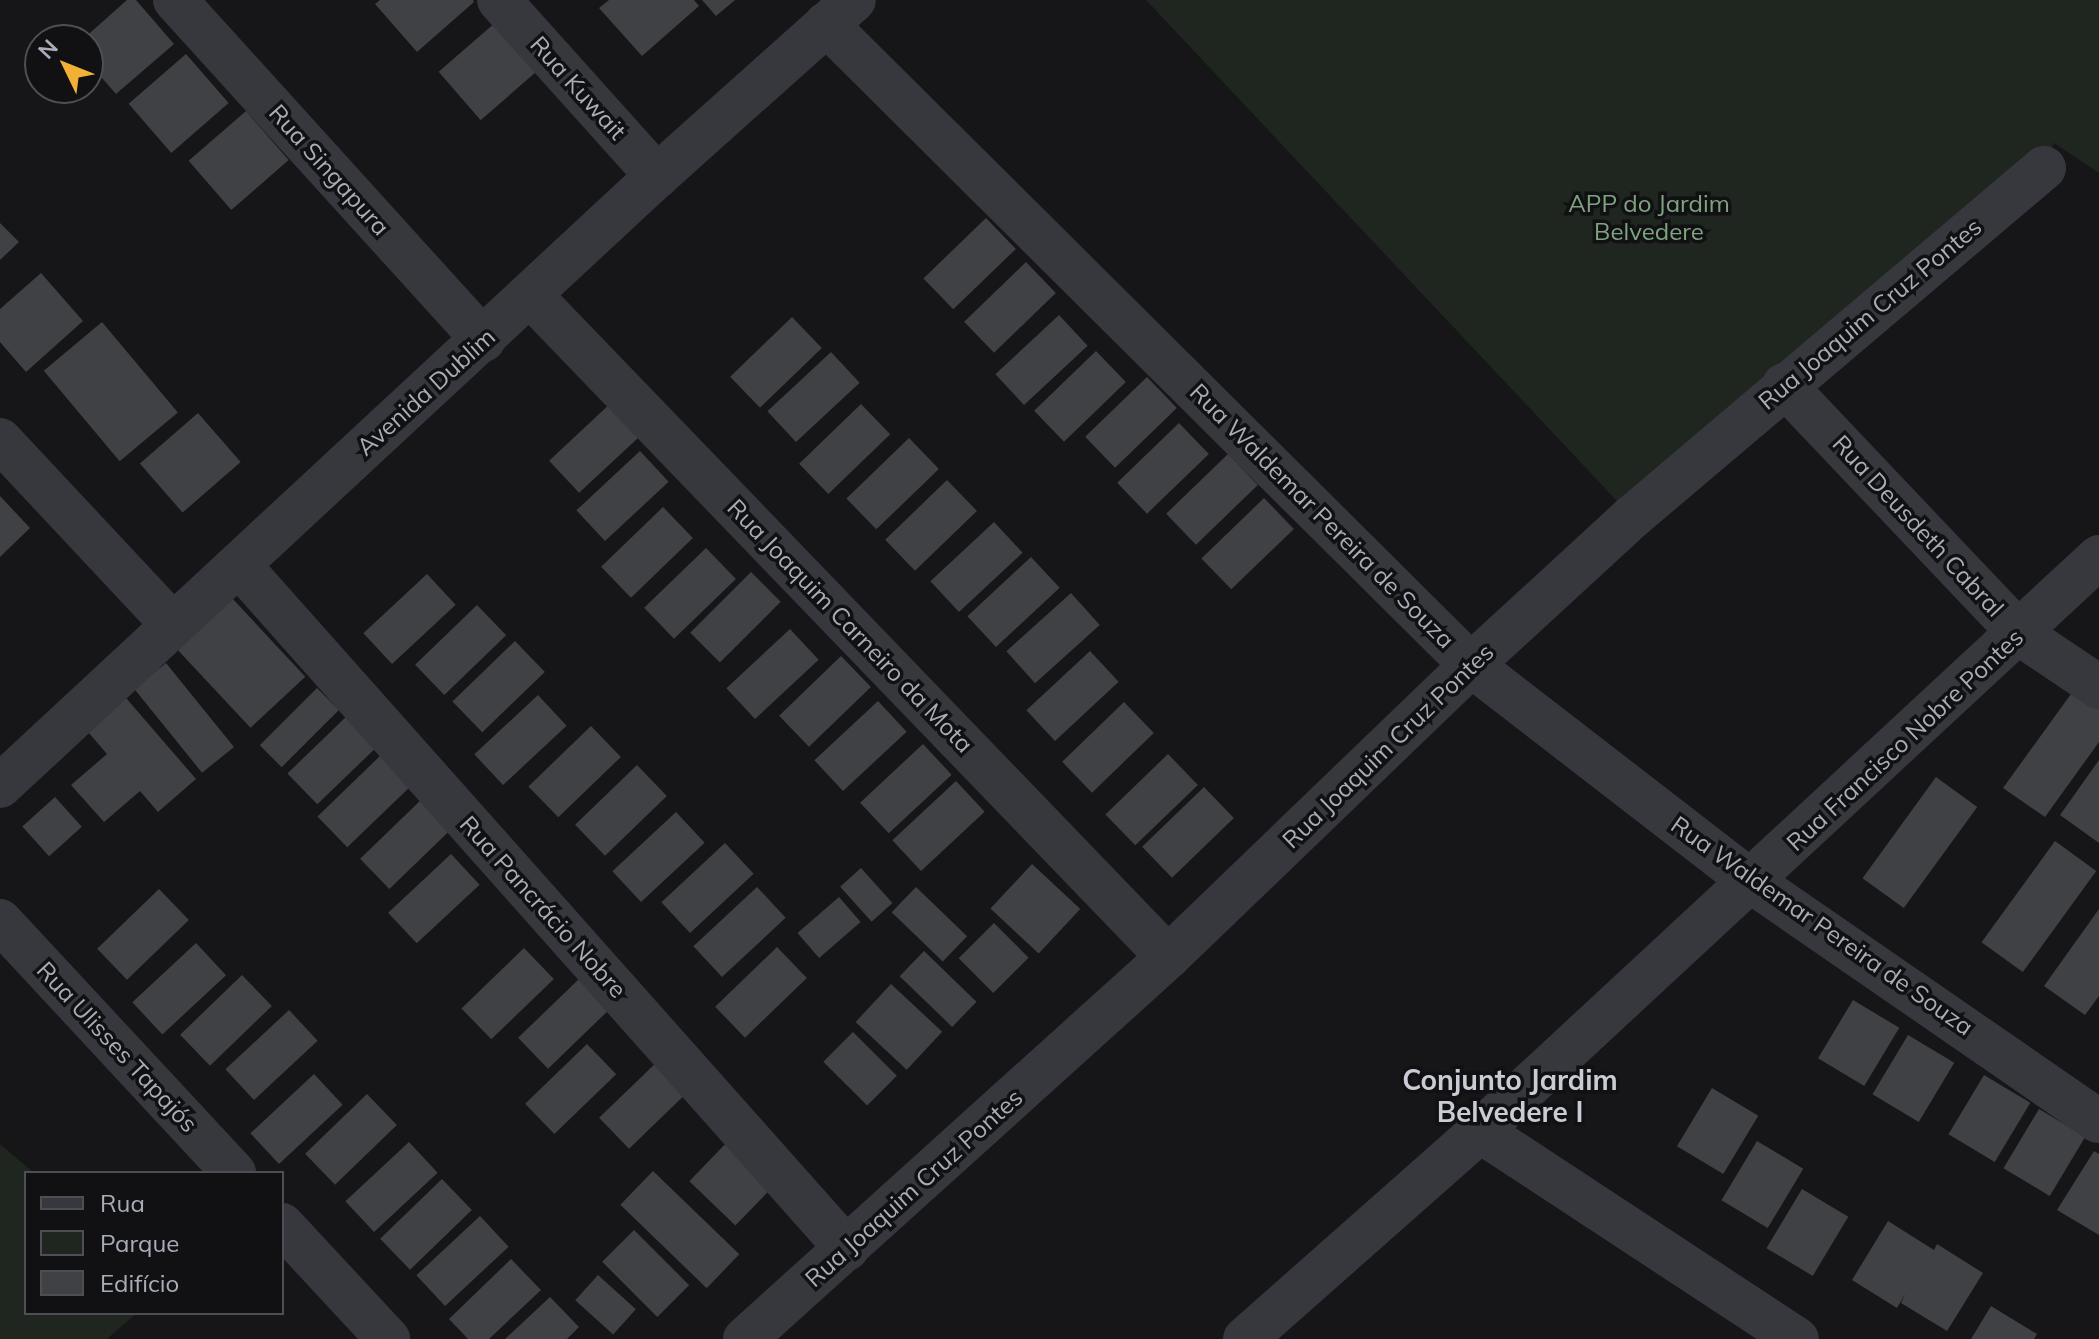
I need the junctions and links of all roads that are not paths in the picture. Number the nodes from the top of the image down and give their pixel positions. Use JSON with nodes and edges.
{"nodes":[{"id":1,"x":175,"y":0,"type":"edge"},
{"id":2,"x":499,"y":0,"type":"edge"},
{"id":3,"x":840,"y":12,"type":"edge"},
{"id":4,"x":2044,"y":168,"type":"dead end"},
{"id":5,"x":657,"y":176,"type":"junction"},
{"id":6,"x":531,"y":296,"type":"junction"},
{"id":7,"x":483,"y":340,"type":"junction"},
{"id":8,"x":1784,"y":385,"type":"junction"},
{"id":9,"x":0,"y":440,"type":"edge"},
{"id":10,"x":2099,"y":557,"type":"edge"},
{"id":11,"x":239,"y":565,"type":"junction"},
{"id":12,"x":173,"y":625,"type":"junction"},
{"id":13,"x":2020,"y":634,"type":"junction"},
{"id":14,"x":1471,"y":665,"type":"junction"},
{"id":15,"x":2099,"y":687,"type":"edge"},
{"id":16,"x":0,"y":786,"type":"edge"},
{"id":17,"x":1752,"y":882,"type":"junction"},
{"id":18,"x":0,"y":921,"type":"edge"},
{"id":19,"x":1168,"y":957,"type":"junction"},
{"id":20,"x":2099,"y":1121,"type":"edge"},
{"id":21,"x":1480,"y":1131,"type":"junction"},
{"id":22,"x":232,"y":1171,"type":"edge"},
{"id":23,"x":284,"y":1227,"type":"edge"},
{"id":24,"x":847,"y":1249,"type":"junction"},
{"id":25,"x":388,"y":1339,"type":"edge"},
{"id":26,"x":745,"y":1339,"type":"edge"},
{"id":27,"x":1245,"y":1339,"type":"edge"},
{"id":28,"x":1797,"y":1339,"type":"edge"}],
"edges":[{"from":1,"to":7,"type":"street","name":"Rua Singapura"},
{"from":2,"to":5,"type":"street","name":"Rua Kuwait"},
{"from":3,"to":5,"type":"street","name":"Avenida Dublim"},
{"from":3,"to":14,"type":"street","name":"Rua Waldemar Pereira de Souza"},
{"from":4,"to":8,"type":"street","name":"Rua Joaquim Cruz Pontes"},
{"from":5,"to":6,"type":"street","name":"Avenida Dublim"},
{"from":6,"to":7,"type":"street","name":"Avenida Dublim"},
{"from":6,"to":19,"type":"street","name":"Rua Joaquim Carneiro da Mota"},
{"from":7,"to":11,"type":"street","name":"Avenida Dublim"},
{"from":8,"to":13,"type":"street","name":"Rua Deusdeth Cabral"},
{"from":8,"to":14,"type":"street","name":"Rua Joaquim Cruz Pontes"},
{"from":9,"to":12,"type":"street"},
{"from":10,"to":13,"type":"street","name":"Rua Francisco Nobre Pontes"},
{"from":11,"to":12,"type":"street","name":"Avenida Dublim"},
{"from":11,"to":24,"type":"street","name":"Rua Pancrácio Nobre"},
{"from":12,"to":16,"type":"street","name":"Avenida Dublim"},
{"from":13,"to":15,"type":"street","name":"Rua Deusdeth Cabral"},
{"from":13,"to":17,"type":"street","name":"Rua Francisco Nobre Pontes"},
{"from":14,"to":17,"type":"street","name":"Rua Waldemar Pereira de Souza"},
{"from":14,"to":19,"type":"street","name":"Rua Joaquim Cruz Pontes"},
{"from":17,"to":20,"type":"street","name":"Rua Waldemar Pereira de Souza"},
{"from":17,"to":21,"type":"street","name":"Rua Francisco Nobre Pontes"},
{"from":18,"to":22,"type":"street","name":"Rua Ulisses Tapajós"},
{"from":19,"to":24,"type":"street","name":"Rua Joaquim Cruz Pontes"},
{"from":21,"to":27,"type":"street","name":"Rua Francisco Nobre Pontes"},
{"from":21,"to":28,"type":"street"},
{"from":23,"to":25,"type":"street"},
{"from":24,"to":26,"type":"street","name":"Rua Joaquim Cruz Pontes"}]}
